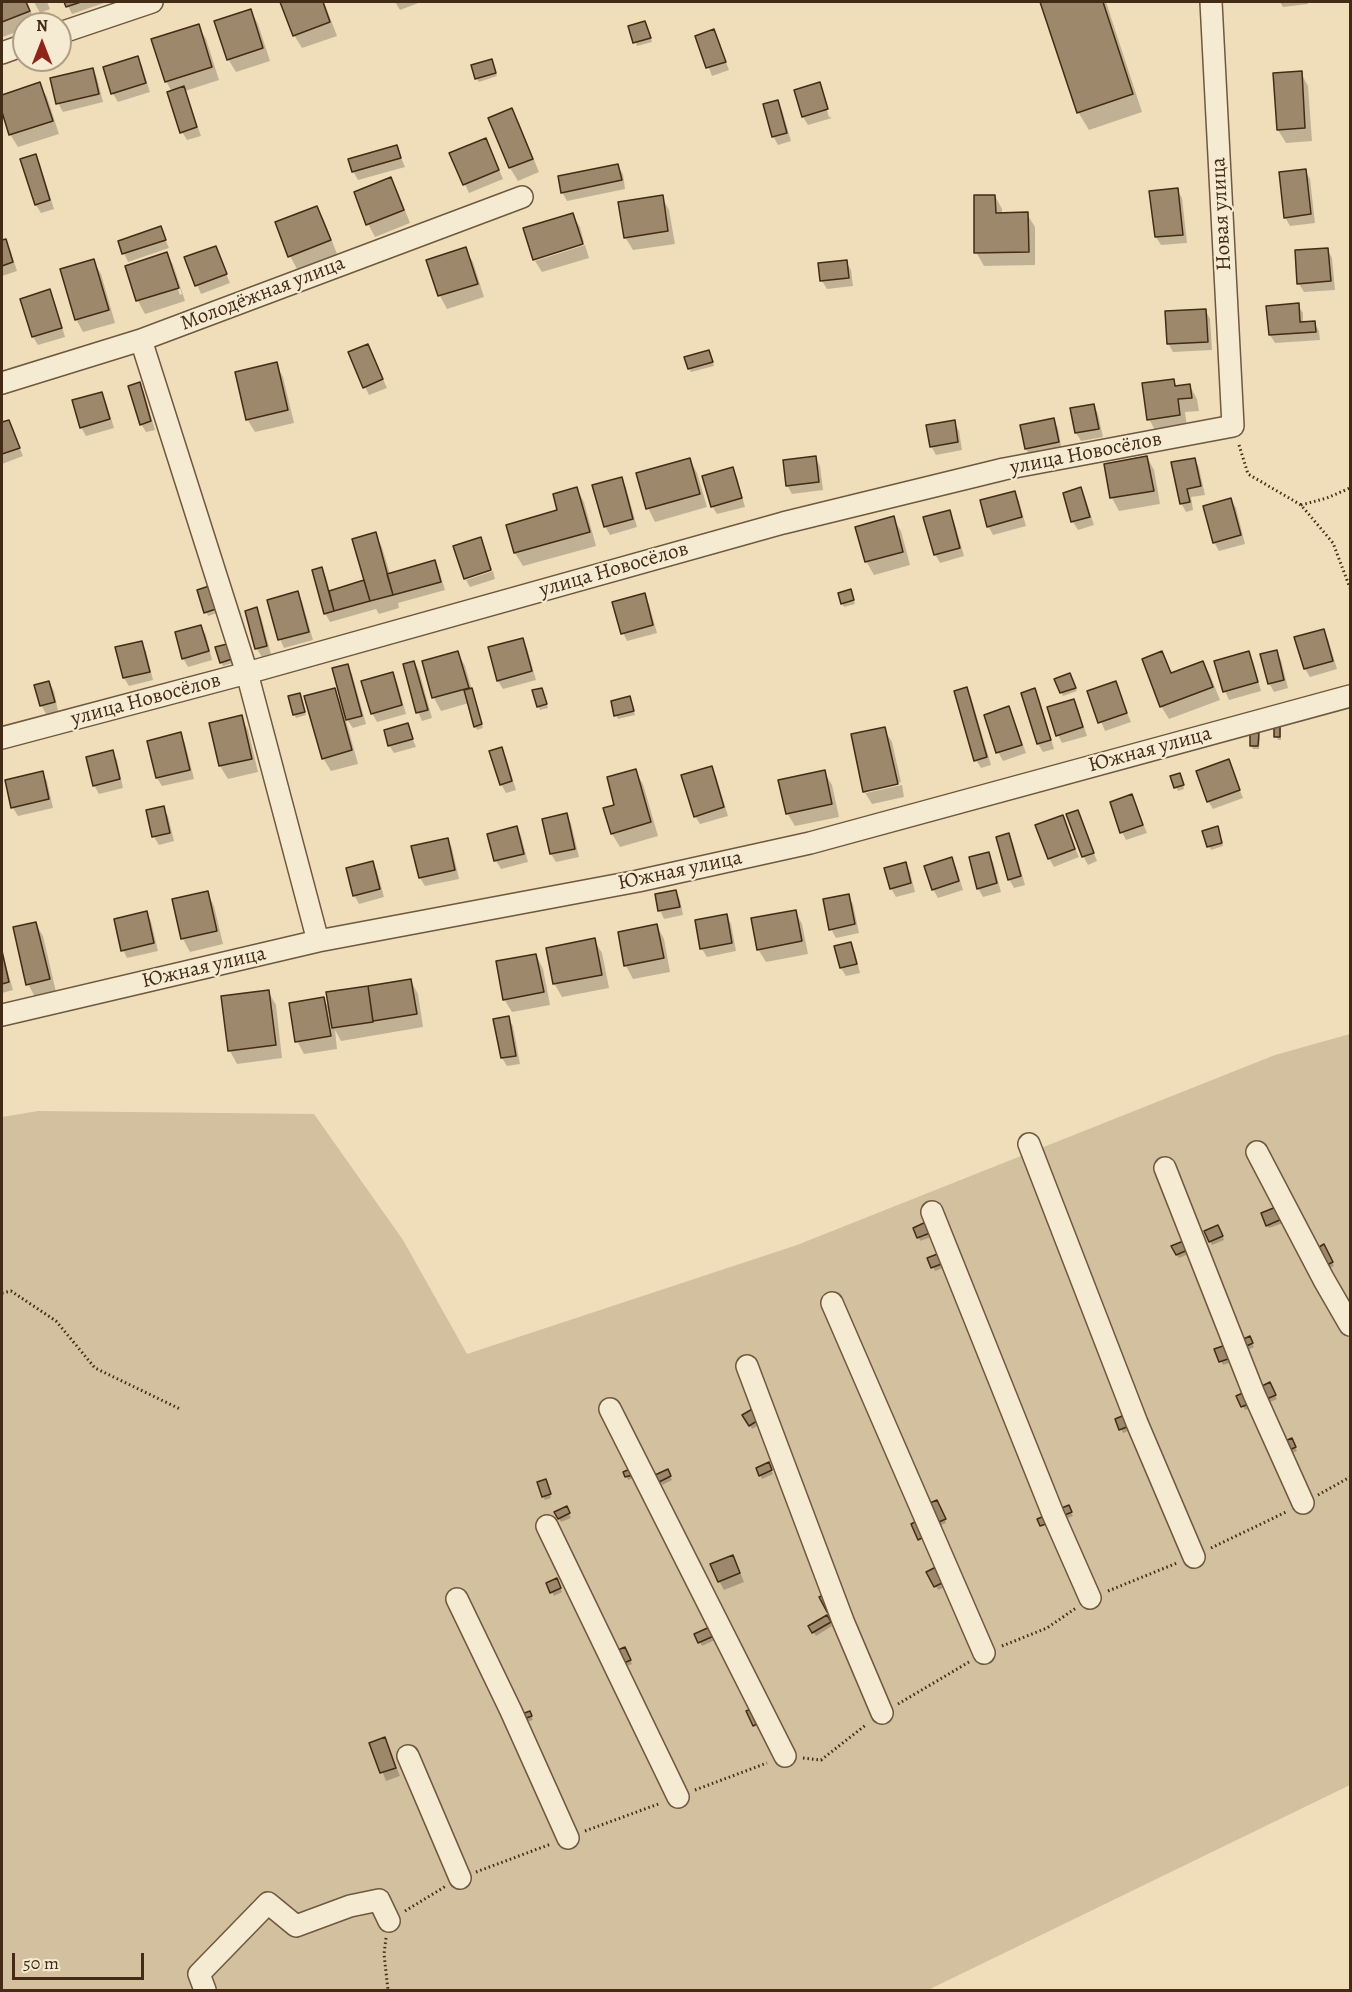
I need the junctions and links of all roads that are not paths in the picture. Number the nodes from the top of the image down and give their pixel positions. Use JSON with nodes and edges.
{"nodes":[{"id":1,"x":152,"y":2,"type":"edge"},
{"id":2,"x":1211,"y":2,"type":"edge"},
{"id":3,"x":72,"y":29,"type":"edge"},
{"id":4,"x":522,"y":197,"type":"dead end"},
{"id":5,"x":141,"y":340,"type":"junction"},
{"id":6,"x":2,"y":383,"type":"edge"},
{"id":7,"x":1233,"y":426,"type":"joint"},
{"id":8,"x":247,"y":673,"type":"junction"},
{"id":9,"x":1350,"y":696,"type":"edge"},
{"id":10,"x":2,"y":738,"type":"edge"},
{"id":11,"x":318,"y":941,"type":"junction"},
{"id":12,"x":2,"y":1015,"type":"edge"},
{"id":13,"x":1029,"y":1144,"type":"dead end"},
{"id":14,"x":1257,"y":1152,"type":"dead end"},
{"id":15,"x":1165,"y":1168,"type":"dead end"},
{"id":16,"x":932,"y":1212,"type":"dead end"},
{"id":17,"x":832,"y":1303,"type":"dead end"},
{"id":18,"x":1350,"y":1325,"type":"edge"},
{"id":19,"x":747,"y":1366,"type":"dead end"},
{"id":20,"x":610,"y":1409,"type":"dead end"},
{"id":21,"x":1303,"y":1503,"type":"road end"},
{"id":22,"x":547,"y":1526,"type":"dead end"},
{"id":23,"x":1194,"y":1557,"type":"road end"},
{"id":24,"x":1090,"y":1598,"type":"road end"},
{"id":25,"x":457,"y":1599,"type":"dead end"},
{"id":26,"x":984,"y":1653,"type":"road end"},
{"id":27,"x":882,"y":1713,"type":"road end"},
{"id":28,"x":408,"y":1756,"type":"dead end"},
{"id":29,"x":785,"y":1756,"type":"road end"},
{"id":30,"x":678,"y":1797,"type":"road end"},
{"id":31,"x":568,"y":1838,"type":"road end"},
{"id":32,"x":460,"y":1878,"type":"road end"},
{"id":33,"x":389,"y":1921,"type":"road end"},
{"id":34,"x":205,"y":1990,"type":"edge"}],
"edges":[{"from":1,"to":3,"type":"street"},
{"from":2,"to":7,"type":"street","name":"Новая улица"},
{"from":4,"to":5,"type":"street","name":"Молодёжная улица"},
{"from":5,"to":6,"type":"street","name":"Молодёжная улица"},
{"from":5,"to":8,"type":"street"},
{"from":7,"to":8,"type":"street","name":"улица Новосёлов"},
{"from":8,"to":10,"type":"street","name":"улица Новосёлов"},
{"from":8,"to":11,"type":"street"},
{"from":9,"to":11,"type":"street","name":"Южная улица"},
{"from":11,"to":12,"type":"street","name":"Южная улица"},
{"from":13,"to":23,"type":"street"},
{"from":14,"to":18,"type":"street"},
{"from":15,"to":21,"type":"street"},
{"from":16,"to":24,"type":"street"},
{"from":17,"to":26,"type":"street"},
{"from":19,"to":27,"type":"street"},
{"from":20,"to":29,"type":"street"},
{"from":22,"to":30,"type":"street"},
{"from":25,"to":31,"type":"street"},
{"from":28,"to":32,"type":"street"},
{"from":33,"to":34,"type":"street"}]}
